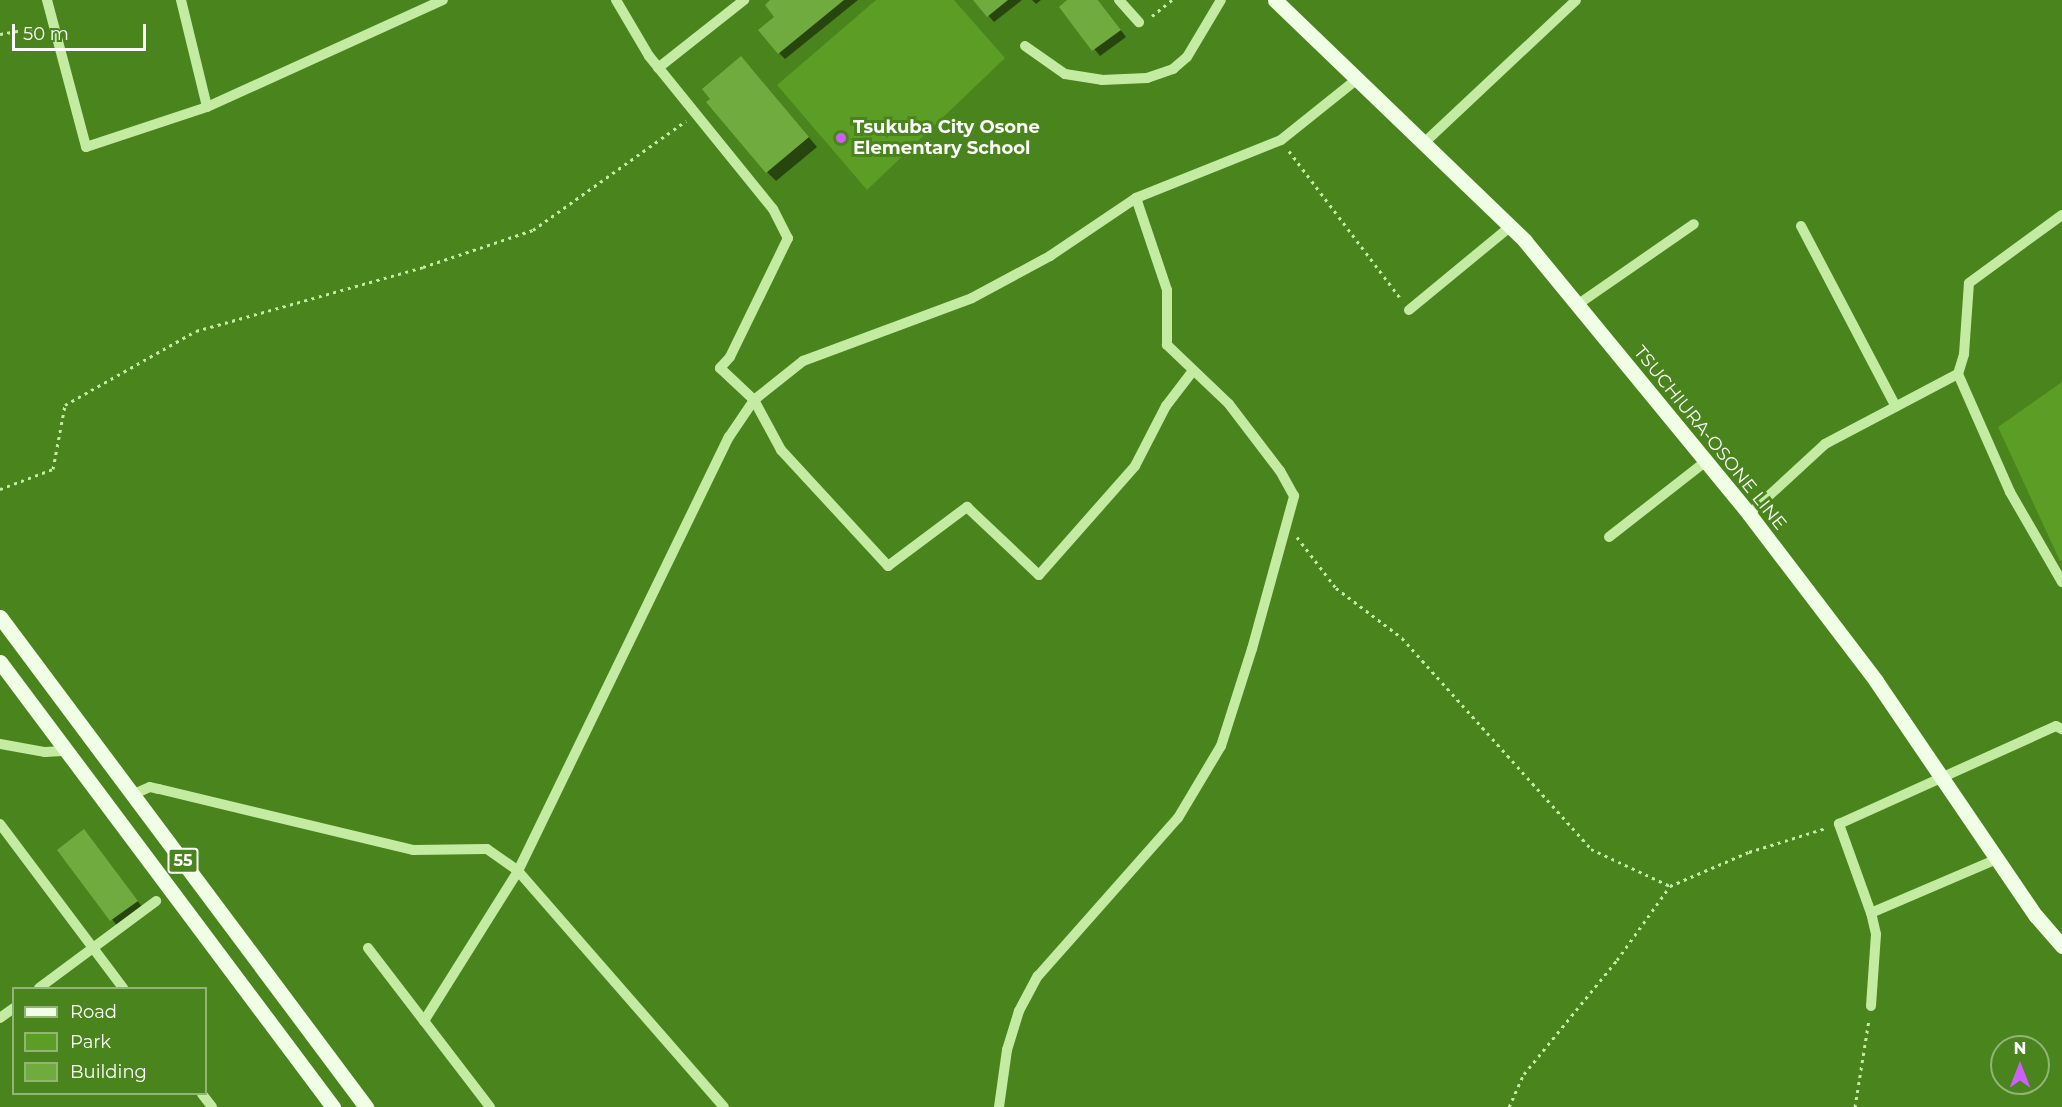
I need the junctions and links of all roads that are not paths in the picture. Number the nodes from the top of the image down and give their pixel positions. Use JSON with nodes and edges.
{"nodes":[{"id":1,"x":47,"y":0,"type":"edge"},
{"id":2,"x":180,"y":0,"type":"edge"},
{"id":3,"x":443,"y":0,"type":"edge"},
{"id":4,"x":629,"y":0,"type":"edge"},
{"id":5,"x":744,"y":0,"type":"edge"},
{"id":6,"x":1119,"y":0,"type":"edge"},
{"id":7,"x":1221,"y":0,"type":"edge"},
{"id":8,"x":1275,"y":0,"type":"edge"},
{"id":9,"x":1576,"y":0,"type":"edge"},
{"id":10,"x":618,"y":4,"type":"edge"},
{"id":11,"x":1139,"y":22,"type":"road end"},
{"id":12,"x":1025,"y":46,"type":"dead end"},
{"id":13,"x":658,"y":68,"type":"junction"},
{"id":14,"x":1356,"y":80,"type":"junction"},
{"id":15,"x":207,"y":107,"type":"junction"},
{"id":16,"x":1425,"y":142,"type":"junction"},
{"id":17,"x":1136,"y":198,"type":"junction"},
{"id":18,"x":2062,"y":215,"type":"edge"},
{"id":19,"x":1694,"y":224,"type":"dead end"},
{"id":20,"x":1511,"y":226,"type":"junction"},
{"id":21,"x":1801,"y":226,"type":"dead end"},
{"id":22,"x":1577,"y":305,"type":"junction"},
{"id":23,"x":1409,"y":310,"type":"road end"},
{"id":24,"x":1192,"y":372,"type":"junction"},
{"id":25,"x":1958,"y":374,"type":"junction"},
{"id":26,"x":754,"y":400,"type":"junction"},
{"id":27,"x":1896,"y":407,"type":"junction"},
{"id":28,"x":1705,"y":462,"type":"junction"},
{"id":29,"x":1749,"y":514,"type":"junction"},
{"id":30,"x":1609,"y":537,"type":"dead end"},
{"id":31,"x":2062,"y":582,"type":"edge"},
{"id":32,"x":0,"y":617,"type":"edge"},
{"id":33,"x":0,"y":662,"type":"edge"},
{"id":34,"x":2060,"y":726,"type":"edge"},
{"id":35,"x":0,"y":744,"type":"edge"},
{"id":36,"x":67,"y":750,"type":"junction"},
{"id":37,"x":1944,"y":776,"type":"junction"},
{"id":38,"x":134,"y":794,"type":"junction"},
{"id":39,"x":0,"y":824,"type":"edge"},
{"id":40,"x":1996,"y":859,"type":"junction"},
{"id":41,"x":518,"y":871,"type":"junction"},
{"id":42,"x":156,"y":901,"type":"dead end"},
{"id":43,"x":1871,"y":913,"type":"junction"},
{"id":44,"x":2062,"y":946,"type":"edge"},
{"id":45,"x":93,"y":948,"type":"junction"},
{"id":46,"x":368,"y":948,"type":"dead end"},
{"id":47,"x":40,"y":987,"type":"edge"},
{"id":48,"x":122,"y":987,"type":"edge"},
{"id":49,"x":1871,"y":1006,"type":"road end"},
{"id":50,"x":424,"y":1021,"type":"junction"},
{"id":51,"x":203,"y":1095,"type":"edge"},
{"id":52,"x":212,"y":1107,"type":"edge"},
{"id":53,"x":333,"y":1107,"type":"edge"},
{"id":54,"x":366,"y":1107,"type":"edge"},
{"id":55,"x":490,"y":1107,"type":"edge"},
{"id":56,"x":724,"y":1107,"type":"edge"},
{"id":57,"x":999,"y":1107,"type":"edge"}],
"edges":[{"from":1,"to":15,"type":"street"},
{"from":2,"to":15,"type":"street"},
{"from":3,"to":15,"type":"street"},
{"from":4,"to":10,"type":"street"},
{"from":5,"to":13,"type":"street"},
{"from":6,"to":11,"type":"street"},
{"from":7,"to":12,"type":"street"},
{"from":8,"to":14,"type":"main road","name":"TSUCHIURA-OSONE LINE"},
{"from":9,"to":16,"type":"street"},
{"from":10,"to":13,"type":"street"},
{"from":13,"to":26,"type":"street"},
{"from":14,"to":16,"type":"main road","name":"TSUCHIURA-OSONE LINE"},
{"from":14,"to":17,"type":"street"},
{"from":16,"to":20,"type":"main road","name":"TSUCHIURA-OSONE LINE"},
{"from":17,"to":24,"type":"street"},
{"from":17,"to":26,"type":"street"},
{"from":18,"to":25,"type":"street"},
{"from":19,"to":22,"type":"street"},
{"from":20,"to":22,"type":"main road","name":"TSUCHIURA-OSONE LINE"},
{"from":20,"to":23,"type":"street"},
{"from":21,"to":27,"type":"street"},
{"from":22,"to":28,"type":"main road","name":"TSUCHIURA-OSONE LINE"},
{"from":24,"to":26,"type":"street"},
{"from":24,"to":57,"type":"street"},
{"from":25,"to":27,"type":"street"},
{"from":25,"to":31,"type":"street"},
{"from":26,"to":41,"type":"street"},
{"from":27,"to":29,"type":"street"},
{"from":28,"to":29,"type":"main road","name":"TSUCHIURA-OSONE LINE"},
{"from":28,"to":30,"type":"street"},
{"from":29,"to":37,"type":"main road","name":"TSUCHIURA-OSONE LINE"},
{"from":32,"to":38,"type":"main road","number":"55"},
{"from":33,"to":36,"type":"main road","number":"55"},
{"from":34,"to":37,"type":"street"},
{"from":35,"to":36,"type":"street"},
{"from":36,"to":53,"type":"main road","number":"55"},
{"from":37,"to":40,"type":"main road","name":"TSUCHIURA-OSONE LINE"},
{"from":37,"to":43,"type":"street"},
{"from":38,"to":41,"type":"street"},
{"from":38,"to":54,"type":"main road","number":"55"},
{"from":39,"to":45,"type":"street"},
{"from":40,"to":43,"type":"street"},
{"from":40,"to":44,"type":"main road","name":"TSUCHIURA-OSONE LINE"},
{"from":41,"to":50,"type":"street"},
{"from":41,"to":56,"type":"street"},
{"from":42,"to":45,"type":"street"},
{"from":43,"to":49,"type":"street"},
{"from":45,"to":47,"type":"street"},
{"from":45,"to":48,"type":"street"},
{"from":46,"to":50,"type":"street"},
{"from":50,"to":55,"type":"street"},
{"from":51,"to":52,"type":"street"}]}
